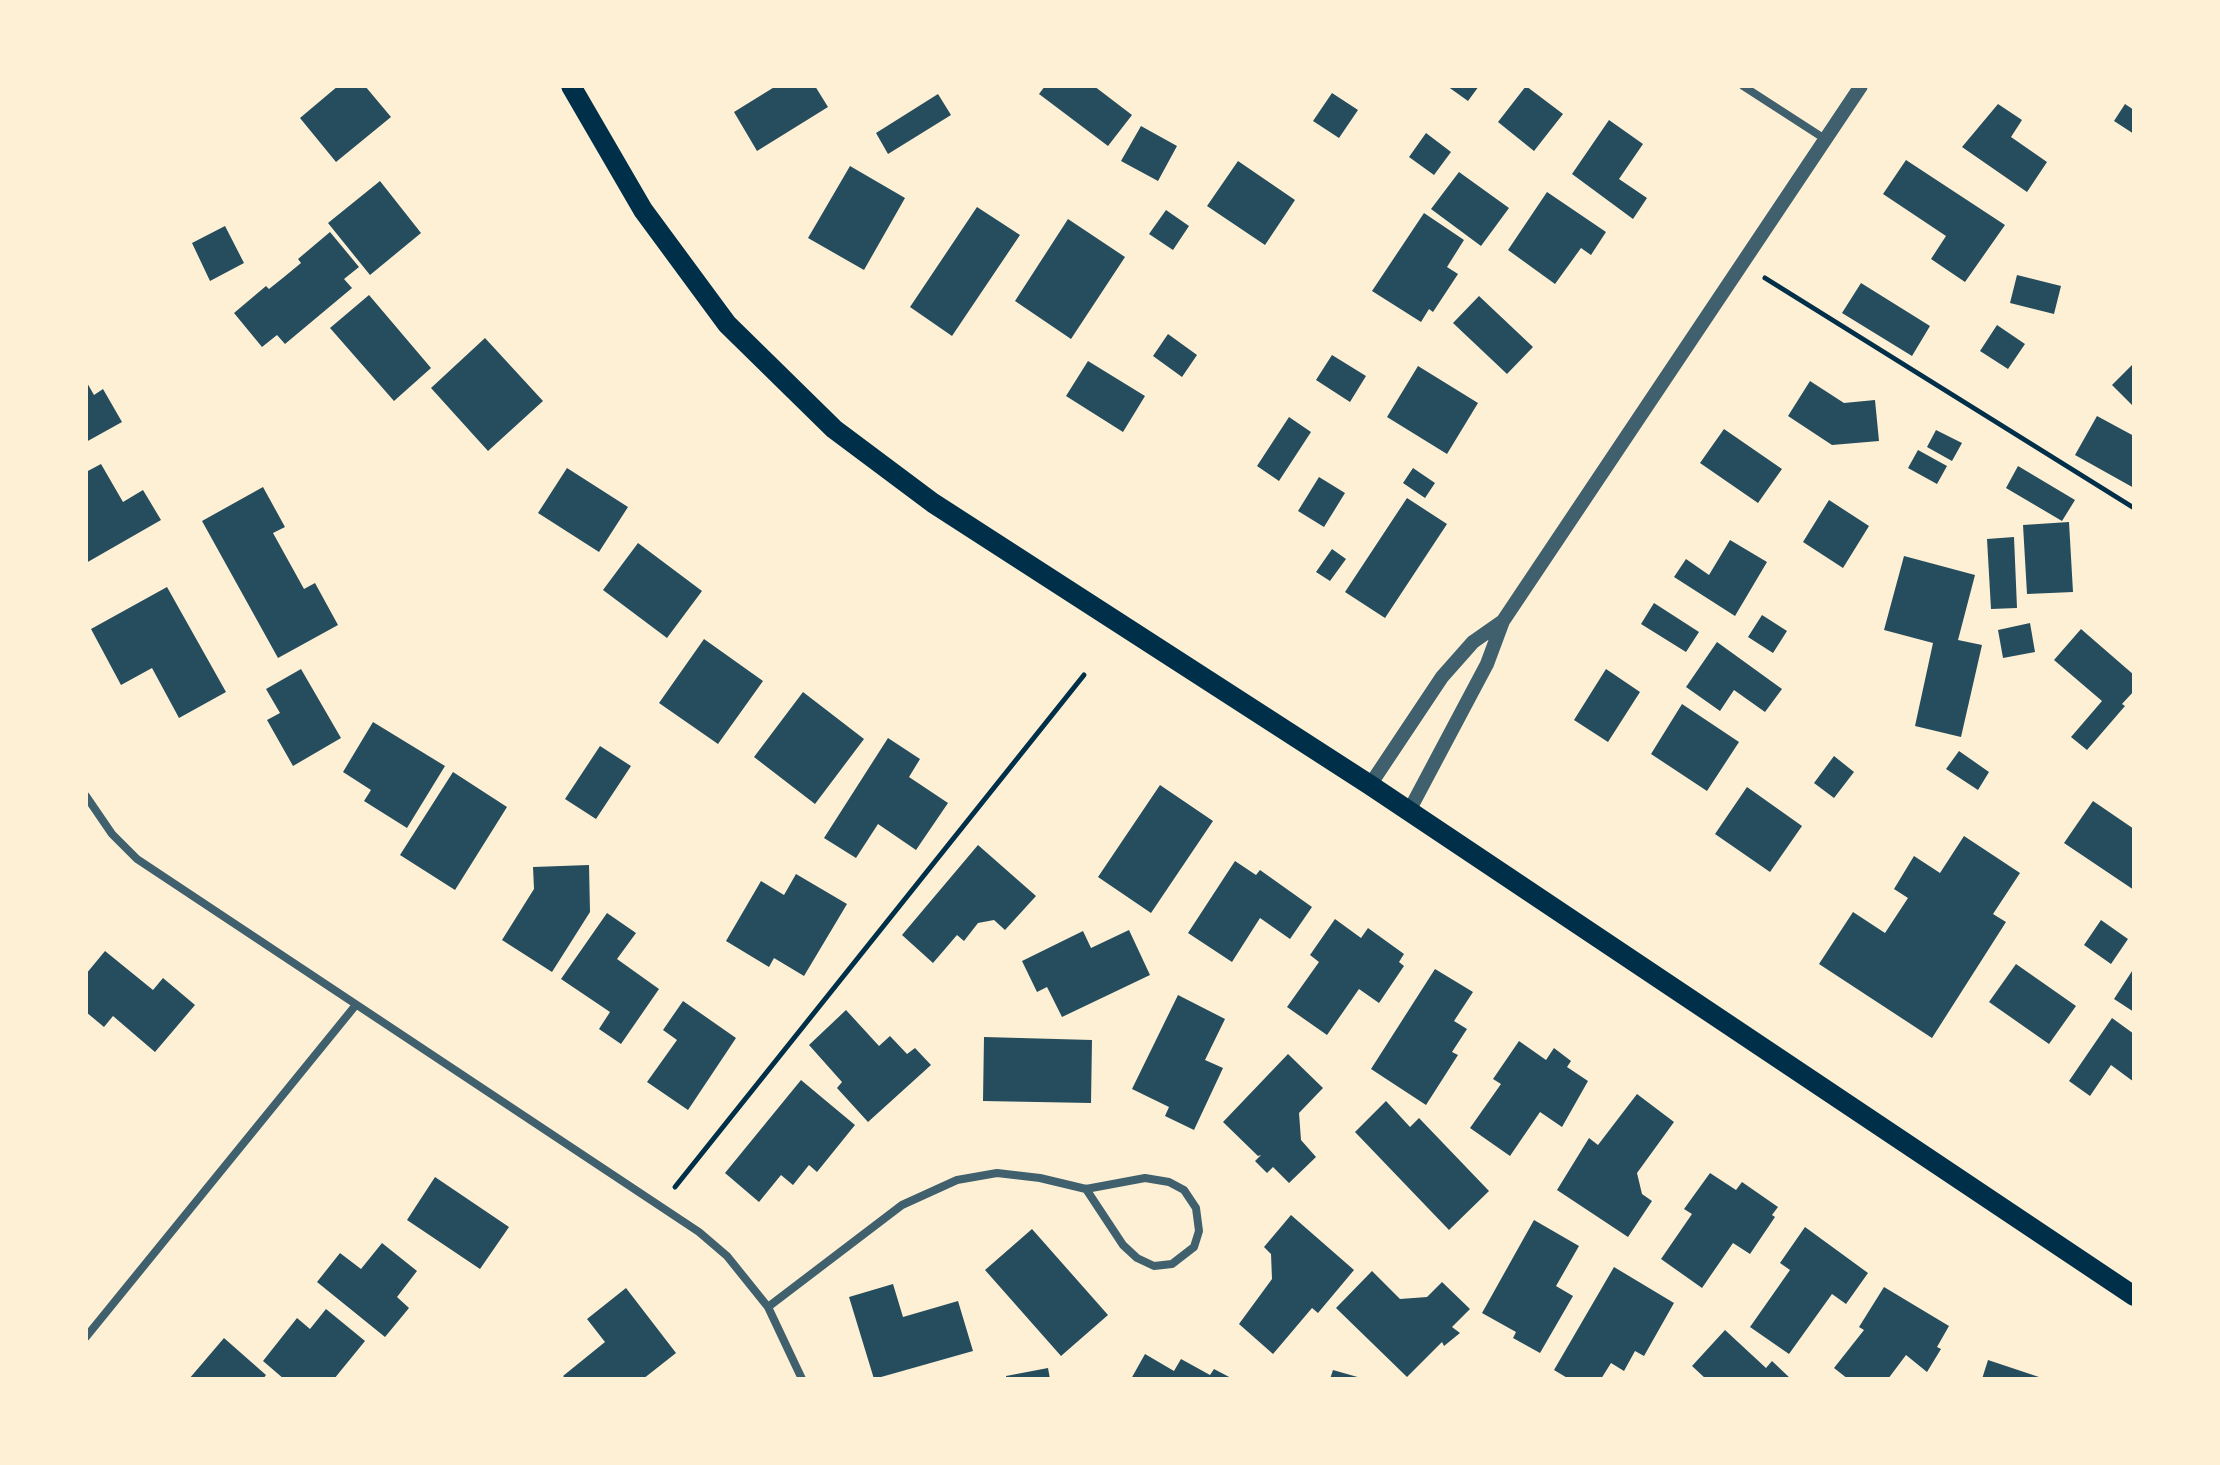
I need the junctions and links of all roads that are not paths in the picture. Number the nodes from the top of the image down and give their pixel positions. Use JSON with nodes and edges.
{"nodes":[{"id":1,"x":571,"y":86,"type":"edge"},
{"id":2,"x":1743,"y":86,"type":"edge"},
{"id":3,"x":1861,"y":86,"type":"edge"},
{"id":4,"x":1825,"y":139,"type":"junction"},
{"id":5,"x":1503,"y":621,"type":"junction"},
{"id":6,"x":1370,"y":785,"type":"junction"},
{"id":7,"x":86,"y":796,"type":"edge"},
{"id":8,"x":1409,"y":811,"type":"junction"},
{"id":9,"x":355,"y":1006,"type":"junction"},
{"id":10,"x":1086,"y":1189,"type":"junction"},
{"id":11,"x":2134,"y":1296,"type":"edge"},
{"id":12,"x":768,"y":1307,"type":"junction"},
{"id":13,"x":86,"y":1337,"type":"edge"},
{"id":14,"x":802,"y":1379,"type":"edge"}],
"edges":[{"from":1,"to":6,"type":"main road"},
{"from":2,"to":4,"type":"street"},
{"from":3,"to":4,"type":"street"},
{"from":4,"to":5,"type":"street"},
{"from":5,"to":6,"type":"street"},
{"from":5,"to":8,"type":"street"},
{"from":6,"to":8,"type":"main road"},
{"from":7,"to":9,"type":"street"},
{"from":8,"to":11,"type":"main road"},
{"from":9,"to":12,"type":"street"},
{"from":9,"to":13,"type":"street"},
{"from":10,"to":10,"type":"street"},
{"from":10,"to":12,"type":"street"},
{"from":12,"to":14,"type":"street"}]}
